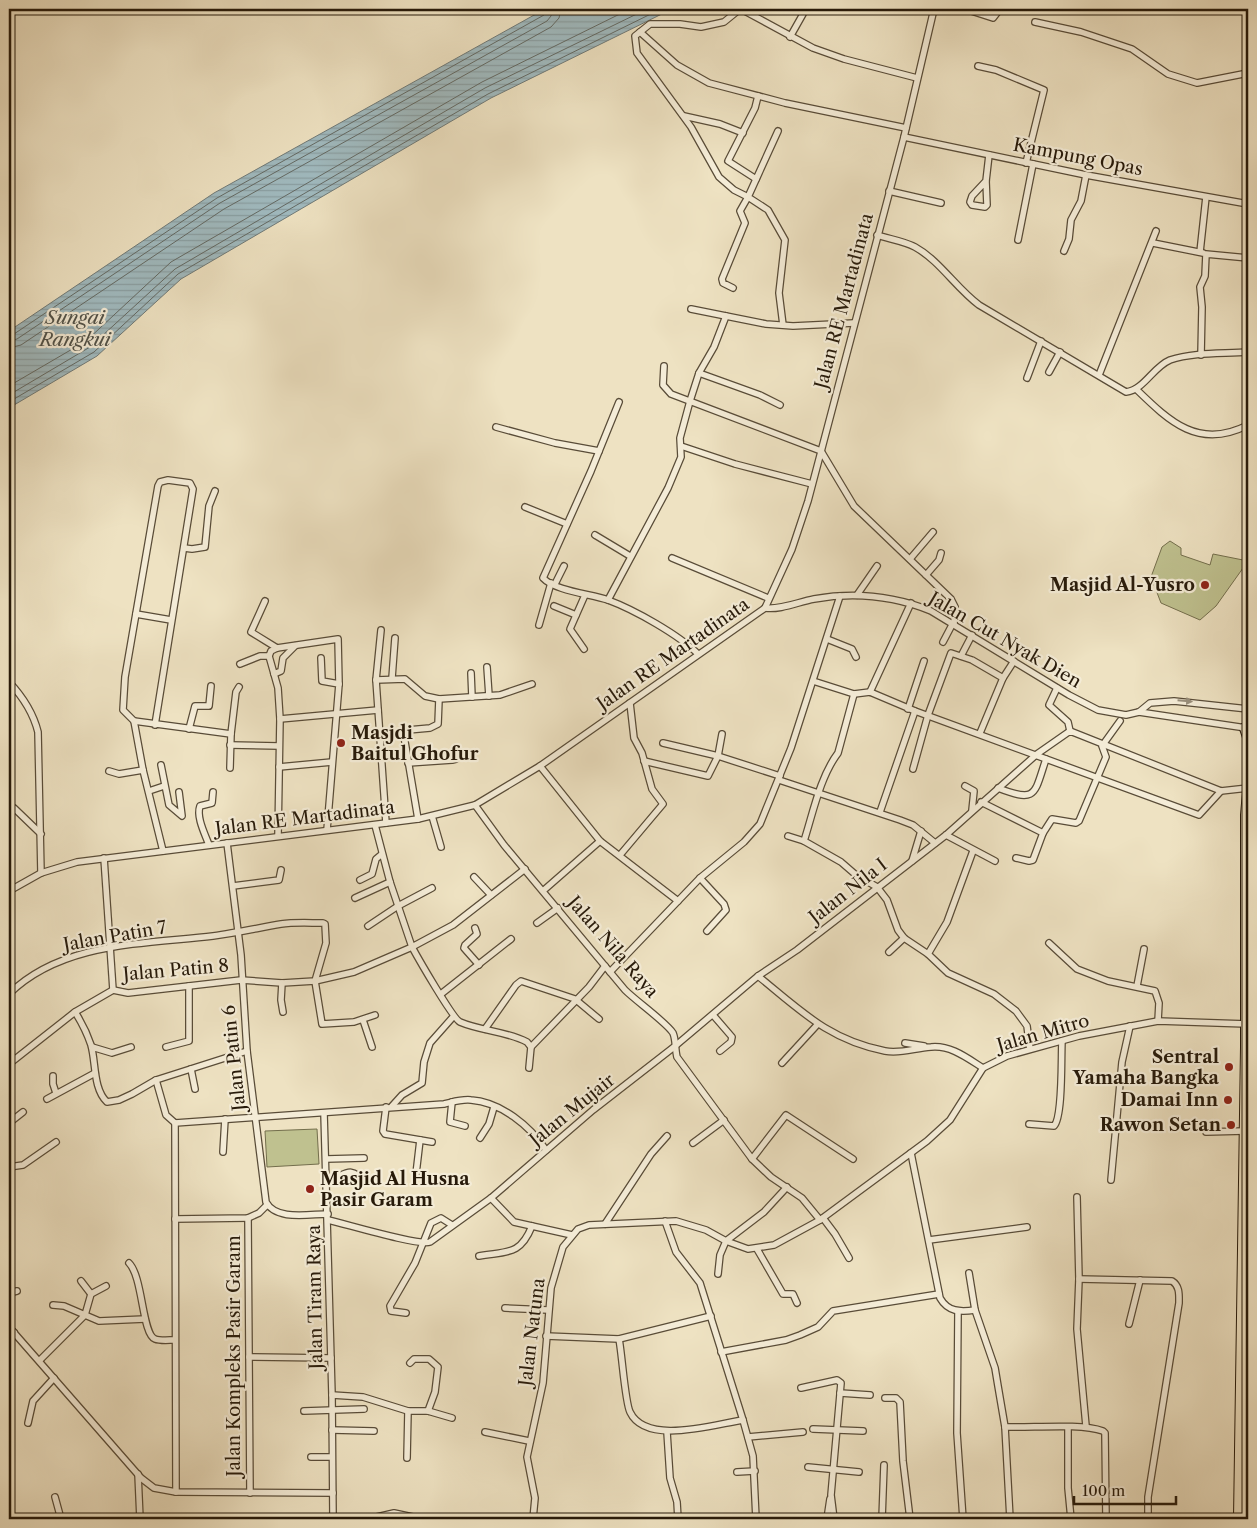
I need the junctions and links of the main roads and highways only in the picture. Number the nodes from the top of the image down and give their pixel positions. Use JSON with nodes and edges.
{"nodes":[{"id":1,"x":1248,"y":792,"type":"edge"},
{"id":2,"x":1247,"y":1024,"type":"edge"},
{"id":3,"x":1245,"y":1284,"type":"edge"},
{"id":4,"x":1239,"y":1519,"type":"edge"}],
"edges":[{"from":1,"to":2,"type":"highway"},
{"from":2,"to":3,"type":"highway"},
{"from":3,"to":4,"type":"highway"}]}
